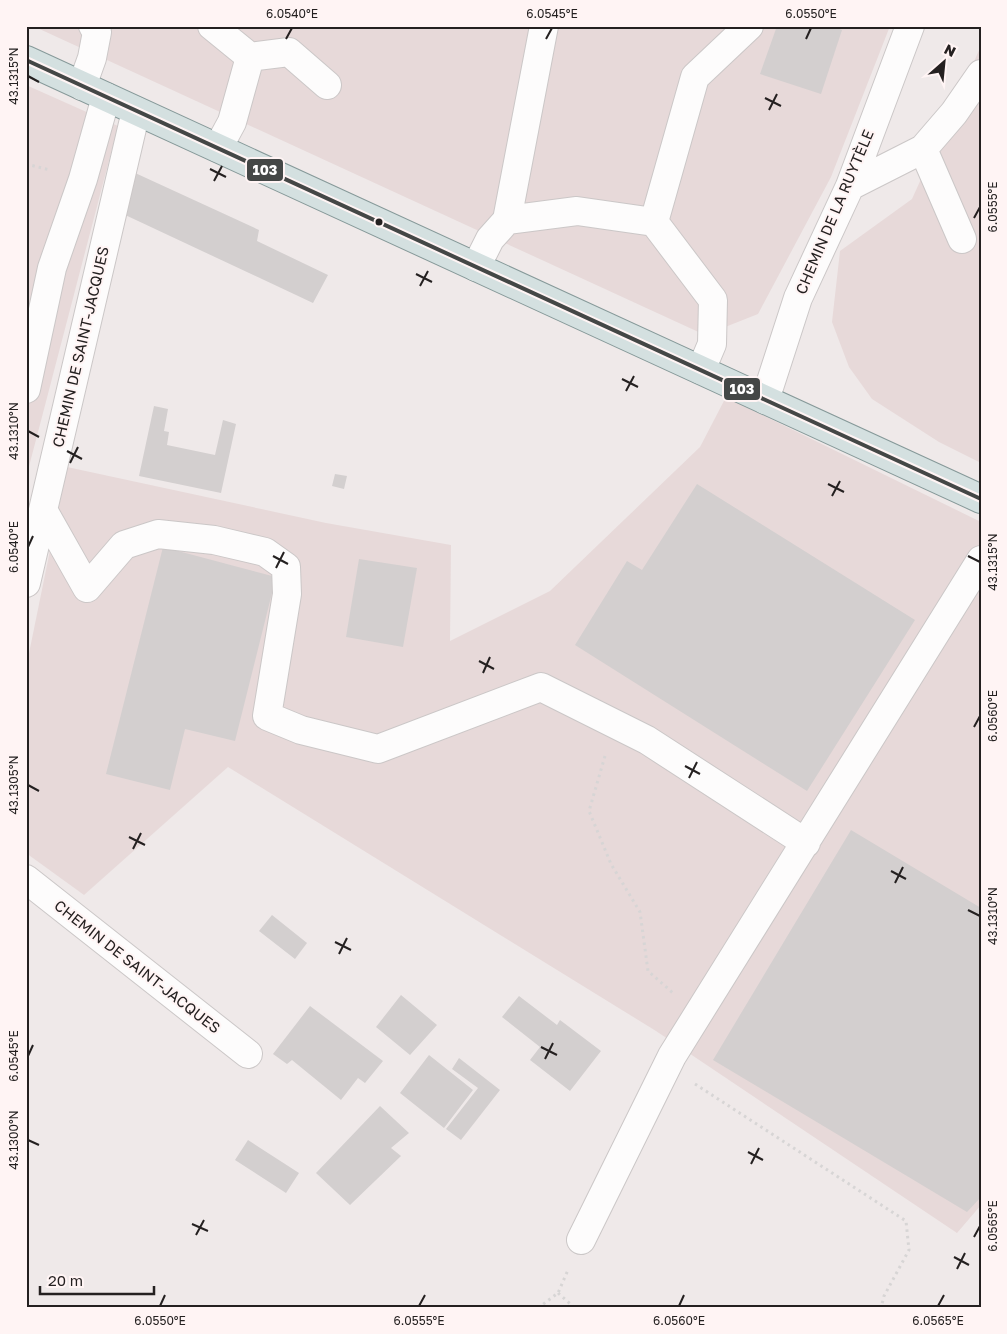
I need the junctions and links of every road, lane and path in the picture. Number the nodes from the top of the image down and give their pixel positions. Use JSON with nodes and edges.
{"nodes":[{"id":1,"x":93,"y":26,"type":"edge"},
{"id":2,"x":212,"y":26,"type":"edge"},
{"id":3,"x":544,"y":26,"type":"edge"},
{"id":4,"x":749,"y":26,"type":"edge"},
{"id":5,"x":910,"y":26,"type":"edge"},
{"id":6,"x":250,"y":57,"type":"junction"},
{"id":7,"x":26,"y":60,"type":"edge"},
{"id":8,"x":981,"y":74,"type":"edge"},
{"id":9,"x":327,"y":85,"type":"dead end"},
{"id":10,"x":82,"y":86,"type":"junction"},
{"id":11,"x":106,"y":97,"type":"junction"},
{"id":12,"x":136,"y":111,"type":"junction"},
{"id":13,"x":218,"y":148,"type":"junction"},
{"id":14,"x":923,"y":148,"type":"junction"},
{"id":15,"x":850,"y":186,"type":"junction"},
{"id":16,"x":507,"y":220,"type":"junction"},
{"id":17,"x":654,"y":222,"type":"junction"},
{"id":18,"x":962,"y":239,"type":"dead end"},
{"id":19,"x":476,"y":267,"type":"junction"},
{"id":20,"x":701,"y":370,"type":"junction"},
{"id":21,"x":26,"y":388,"type":"edge"},
{"id":22,"x":765,"y":400,"type":"junction"},
{"id":23,"x":981,"y":498,"type":"edge"},
{"id":24,"x":42,"y":510,"type":"junction"},
{"id":25,"x":981,"y":560,"type":"edge"},
{"id":26,"x":26,"y":583,"type":"edge"},
{"id":27,"x":615,"y":724,"type":"junction"},
{"id":28,"x":806,"y":843,"type":"junction"},
{"id":29,"x":26,"y":879,"type":"edge"},
{"id":30,"x":698,"y":1016,"type":"junction"},
{"id":31,"x":248,"y":1054,"type":"dead end"},
{"id":32,"x":668,"y":1065,"type":"junction"},
{"id":33,"x":581,"y":1240,"type":"dead end"},
{"id":34,"x":538,"y":1308,"type":"edge"},
{"id":35,"x":575,"y":1308,"type":"edge"},
{"id":36,"x":882,"y":1308,"type":"edge"}],
"edges":[{"from":1,"to":10,"type":"street"},
{"from":2,"to":6,"type":"street"},
{"from":3,"to":16,"type":"street"},
{"from":4,"to":17,"type":"street"},
{"from":5,"to":15,"type":"street","name":"CHEMIN DE LA RUYTÈLE"},
{"from":6,"to":9,"type":"street"},
{"from":6,"to":13,"type":"street"},
{"from":7,"to":10,"type":"main road"},
{"from":8,"to":14,"type":"street"},
{"from":10,"to":11,"type":"main road"},
{"from":11,"to":12,"type":"main road"},
{"from":11,"to":21,"type":"street"},
{"from":12,"to":13,"type":"main road"},
{"from":12,"to":24,"type":"street","name":"CHEMIN DE SAINT-JACQUES"},
{"from":13,"to":19,"type":"main road"},
{"from":14,"to":15,"type":"street"},
{"from":14,"to":18,"type":"street"},
{"from":15,"to":22,"type":"street","name":"CHEMIN DE LA RUYTÈLE"},
{"from":16,"to":17,"type":"street"},
{"from":16,"to":19,"type":"street"},
{"from":17,"to":20,"type":"street"},
{"from":19,"to":20,"type":"main road"},
{"from":20,"to":22,"type":"main road"},
{"from":22,"to":23,"type":"main road"},
{"from":24,"to":26,"type":"street","name":"CHEMIN DE SAINT-JACQUES"},
{"from":24,"to":27,"type":"street"},
{"from":25,"to":28,"type":"street"},
{"from":27,"to":28,"type":"street"},
{"from":27,"to":30,"type":"path"},
{"from":28,"to":30,"type":"street"},
{"from":29,"to":31,"type":"street","name":"CHEMIN DE SAINT-JACQUES"},
{"from":30,"to":32,"type":"street"},
{"from":32,"to":33,"type":"street"},
{"from":32,"to":36,"type":"path"},
{"from":34,"to":35,"type":"path"}]}
